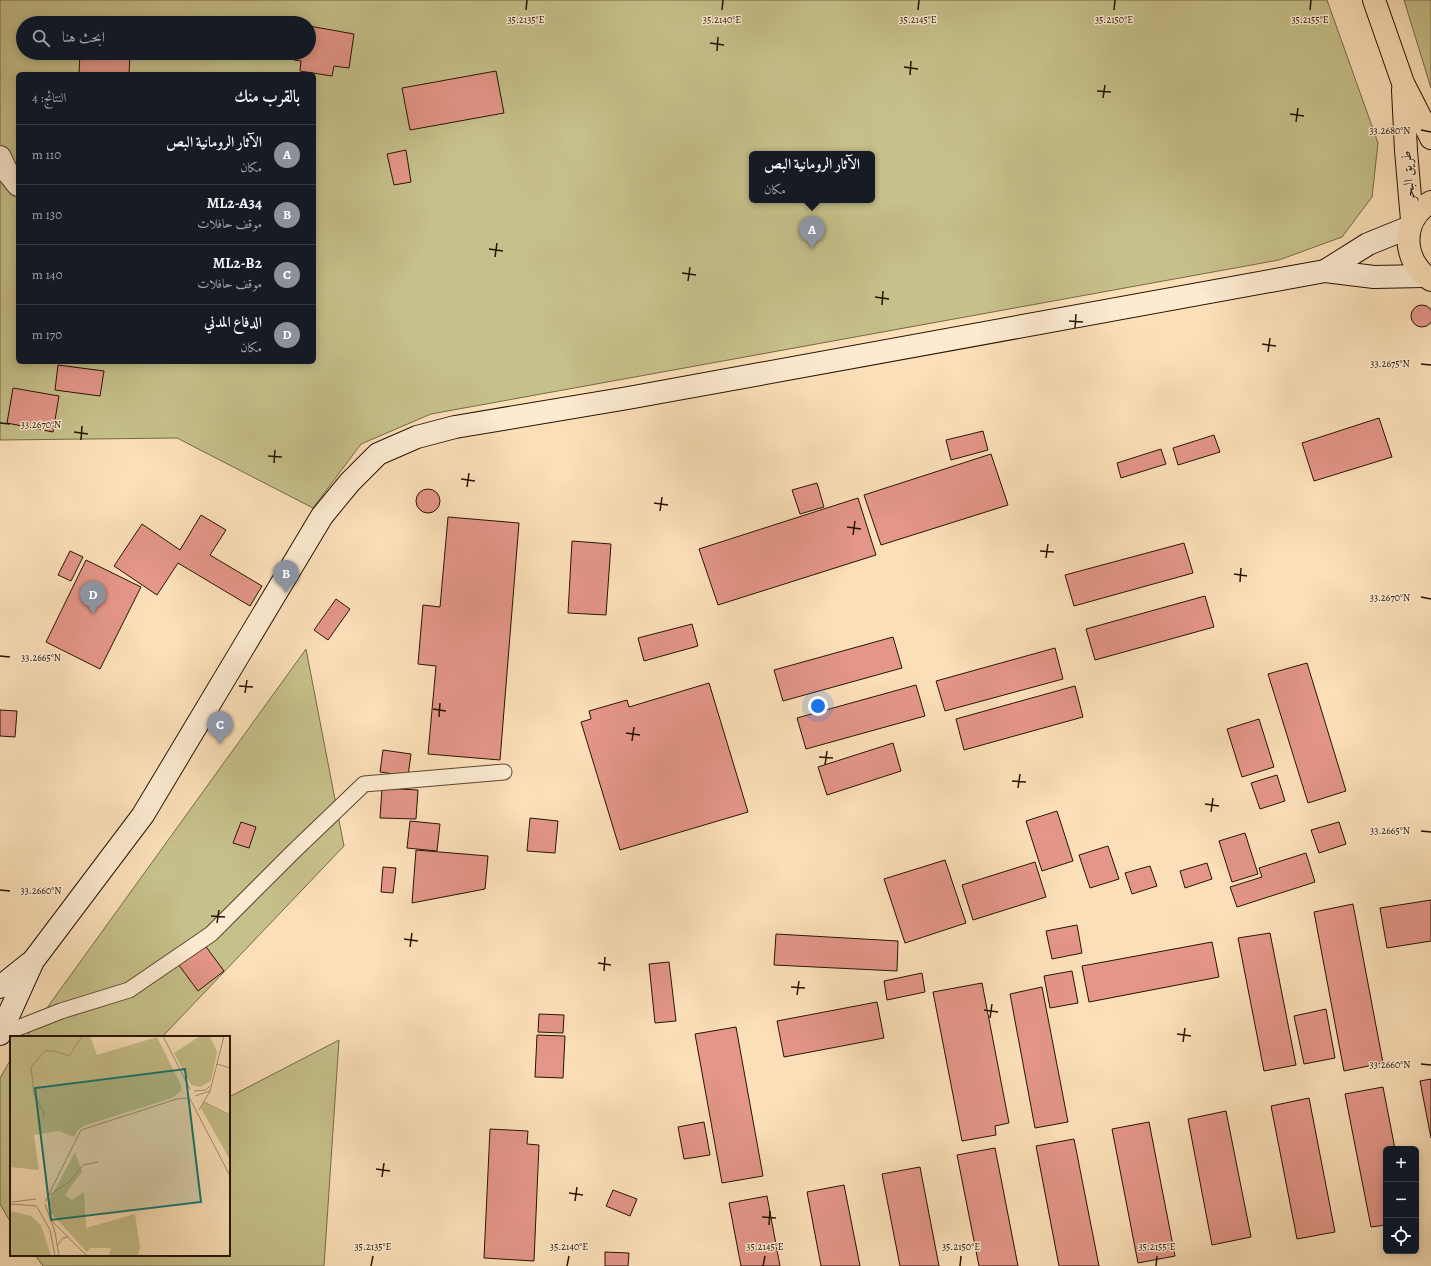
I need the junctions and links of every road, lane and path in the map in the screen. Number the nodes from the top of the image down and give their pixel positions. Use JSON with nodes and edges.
{"nodes":[{"id":1,"x":1374,"y":0,"type":"edge"},
{"id":2,"x":1403,"y":83,"type":"junction"},
{"id":3,"x":1431,"y":138,"type":"edge"},
{"id":4,"x":0,"y":157,"type":"edge"},
{"id":5,"x":16,"y":182,"type":"edge"},
{"id":6,"x":1431,"y":202,"type":"edge"},
{"id":7,"x":1411,"y":224,"type":"junction"},
{"id":8,"x":1325,"y":271,"type":"junction"},
{"id":9,"x":1428,"y":278,"type":"edge"},
{"id":10,"x":504,"y":772,"type":"dead end"},
{"id":11,"x":33,"y":961,"type":"junction"},
{"id":12,"x":0,"y":987,"type":"edge"},
{"id":13,"x":0,"y":1035,"type":"edge"}],
"edges":[{"from":1,"to":2,"type":"highway","name":"طريق البحر"},
{"from":2,"to":3,"type":"highway","name":"طريق البحر"},
{"from":2,"to":7,"type":"highway","name":"طريق البحر"},
{"from":4,"to":5,"type":"main road"},
{"from":6,"to":7,"type":"highway"},
{"from":7,"to":8,"type":"main road"},
{"from":7,"to":9,"type":"highway","name":"طريق البحر"},
{"from":8,"to":9,"type":"main road"},
{"from":8,"to":11,"type":"main road"},
{"from":10,"to":13,"type":"lane"},
{"from":11,"to":12,"type":"main road"},
{"from":11,"to":13,"type":"main road"}]}
